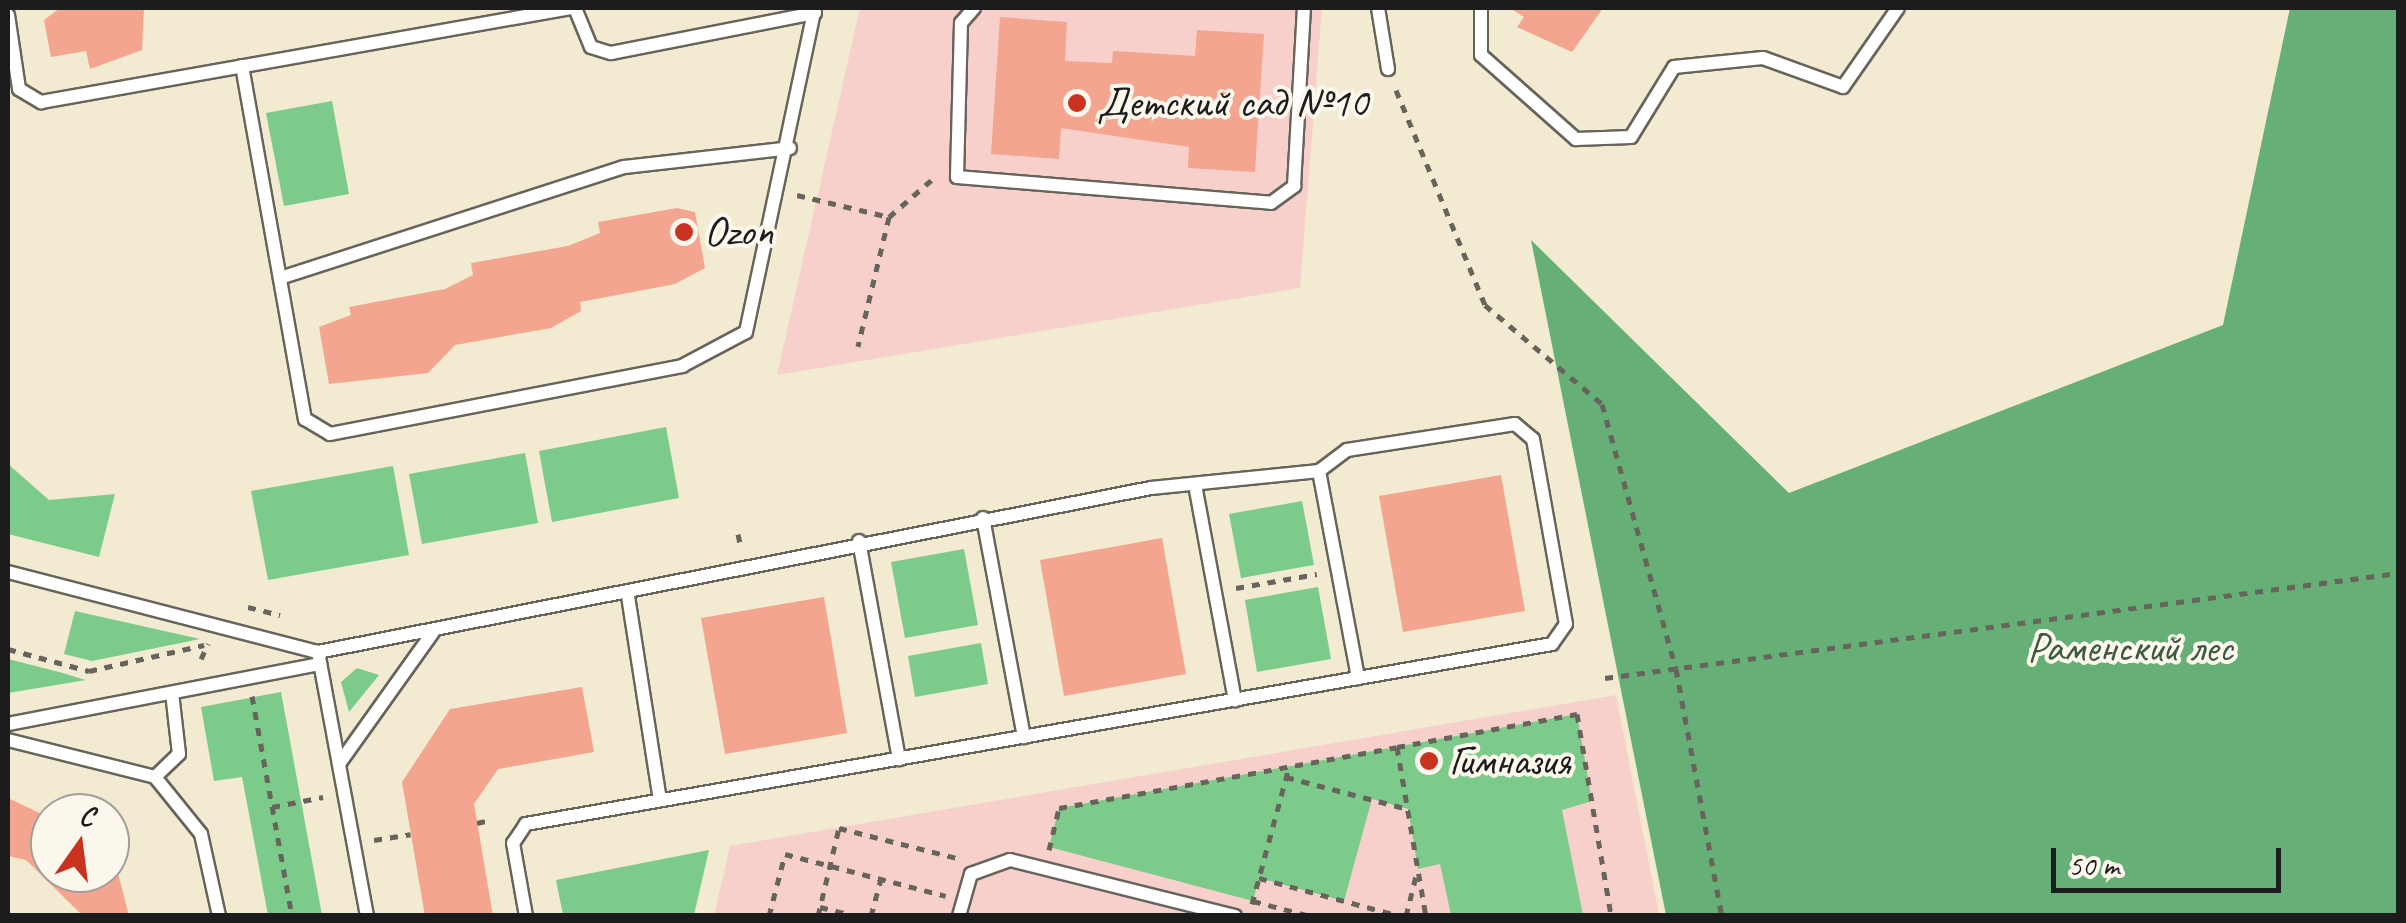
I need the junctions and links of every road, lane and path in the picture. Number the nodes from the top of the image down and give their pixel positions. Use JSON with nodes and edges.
{"nodes":[{"id":1,"x":573,"y":8,"type":"edge"},
{"id":2,"x":974,"y":8,"type":"edge"},
{"id":3,"x":1304,"y":8,"type":"edge"},
{"id":4,"x":1378,"y":8,"type":"edge"},
{"id":5,"x":1482,"y":8,"type":"edge"},
{"id":6,"x":1898,"y":8,"type":"edge"},
{"id":7,"x":815,"y":10,"type":"edge"},
{"id":8,"x":8,"y":14,"type":"edge"},
{"id":9,"x":242,"y":66,"type":"junction"},
{"id":10,"x":1388,"y":69,"type":"joint"},
{"id":11,"x":790,"y":148,"type":"junction"},
{"id":12,"x":952,"y":162,"type":"junction"},
{"id":13,"x":780,"y":191,"type":"junction"},
{"id":14,"x":889,"y":217,"type":"junction"},
{"id":15,"x":280,"y":278,"type":"junction"},
{"id":16,"x":858,"y":346,"type":"dead end"},
{"id":17,"x":1319,"y":470,"type":"junction"},
{"id":18,"x":1196,"y":490,"type":"junction"},
{"id":19,"x":983,"y":518,"type":"junction"},
{"id":20,"x":859,"y":541,"type":"junction"},
{"id":21,"x":8,"y":572,"type":"edge"},
{"id":22,"x":1322,"y":573,"type":"dead end"},
{"id":23,"x":2398,"y":573,"type":"edge"},
{"id":24,"x":1236,"y":588,"type":"dead end"},
{"id":25,"x":628,"y":596,"type":"junction"},
{"id":26,"x":248,"y":607,"type":"dead end"},
{"id":27,"x":280,"y":615,"type":"dead end"},
{"id":28,"x":434,"y":631,"type":"junction"},
{"id":29,"x":8,"y":649,"type":"edge"},
{"id":30,"x":319,"y":658,"type":"junction"},
{"id":31,"x":201,"y":659,"type":"dead end"},
{"id":32,"x":1676,"y":669,"type":"junction"},
{"id":33,"x":1358,"y":678,"type":"junction"},
{"id":34,"x":1605,"y":678,"type":"dead end"},
{"id":35,"x":172,"y":692,"type":"junction"},
{"id":36,"x":251,"y":693,"type":"dead end"},
{"id":37,"x":1235,"y":700,"type":"junction"},
{"id":38,"x":8,"y":724,"type":"edge"},
{"id":39,"x":1024,"y":737,"type":"junction"},
{"id":40,"x":8,"y":740,"type":"edge"},
{"id":41,"x":1397,"y":747,"type":"junction"},
{"id":42,"x":899,"y":759,"type":"junction"},
{"id":43,"x":339,"y":764,"type":"junction"},
{"id":44,"x":1288,"y":767,"type":"junction"},
{"id":45,"x":155,"y":777,"type":"junction"},
{"id":46,"x":1286,"y":777,"type":"junction"},
{"id":47,"x":328,"y":796,"type":"dead end"},
{"id":48,"x":660,"y":800,"type":"junction"},
{"id":49,"x":272,"y":808,"type":"junction"},
{"id":50,"x":1408,"y":808,"type":"junction"},
{"id":51,"x":486,"y":821,"type":"dead end"},
{"id":52,"x":477,"y":822,"type":"dead end"},
{"id":53,"x":411,"y":834,"type":"dead end"},
{"id":54,"x":371,"y":841,"type":"dead end"},
{"id":55,"x":830,"y":866,"type":"junction"},
{"id":56,"x":992,"y":867,"type":"junction"},
{"id":57,"x":1044,"y":868,"type":"junction"},
{"id":58,"x":1418,"y":869,"type":"junction"},
{"id":59,"x":1259,"y":878,"type":"junction"},
{"id":60,"x":881,"y":879,"type":"junction"},
{"id":61,"x":964,"y":900,"type":"junction"},
{"id":62,"x":1253,"y":901,"type":"junction"},
{"id":63,"x":820,"y":907,"type":"junction"},
{"id":64,"x":219,"y":916,"type":"edge"},
{"id":65,"x":292,"y":916,"type":"edge"},
{"id":66,"x":367,"y":916,"type":"edge"},
{"id":67,"x":526,"y":916,"type":"edge"},
{"id":68,"x":769,"y":916,"type":"edge"},
{"id":69,"x":818,"y":916,"type":"edge"},
{"id":70,"x":856,"y":916,"type":"edge"},
{"id":71,"x":871,"y":916,"type":"edge"},
{"id":72,"x":959,"y":916,"type":"edge"},
{"id":73,"x":1235,"y":916,"type":"edge"},
{"id":74,"x":1249,"y":916,"type":"edge"},
{"id":75,"x":1310,"y":916,"type":"edge"},
{"id":76,"x":1403,"y":916,"type":"edge"},
{"id":77,"x":1426,"y":916,"type":"edge"},
{"id":78,"x":1611,"y":916,"type":"edge"},
{"id":79,"x":1722,"y":916,"type":"edge"}],
"edges":[{"from":1,"to":7,"type":"lane"},
{"from":1,"to":9,"type":"lane"},
{"from":2,"to":12,"type":"lane"},
{"from":3,"to":12,"type":"lane"},
{"from":4,"to":10,"type":"lane"},
{"from":5,"to":6,"type":"lane"},
{"from":7,"to":11,"type":"lane"},
{"from":8,"to":9,"type":"lane"},
{"from":9,"to":15,"type":"lane"},
{"from":10,"to":32,"type":"path"},
{"from":11,"to":13,"type":"lane"},
{"from":11,"to":15,"type":"lane"},
{"from":12,"to":14,"type":"path"},
{"from":13,"to":14,"type":"path"},
{"from":13,"to":15,"type":"lane"},
{"from":14,"to":16,"type":"path"},
{"from":17,"to":18,"type":"lane"},
{"from":17,"to":33,"type":"lane"},
{"from":17,"to":33,"type":"lane"},
{"from":18,"to":19,"type":"lane"},
{"from":18,"to":37,"type":"lane"},
{"from":19,"to":20,"type":"lane"},
{"from":19,"to":39,"type":"lane"},
{"from":20,"to":25,"type":"lane"},
{"from":20,"to":42,"type":"lane"},
{"from":21,"to":30,"type":"lane"},
{"from":22,"to":24,"type":"path"},
{"from":23,"to":32,"type":"path"},
{"from":25,"to":28,"type":"lane"},
{"from":25,"to":48,"type":"lane"},
{"from":26,"to":27,"type":"path"},
{"from":28,"to":30,"type":"lane"},
{"from":28,"to":43,"type":"lane"},
{"from":29,"to":31,"type":"path"},
{"from":30,"to":35,"type":"lane"},
{"from":30,"to":43,"type":"lane"},
{"from":32,"to":34,"type":"path"},
{"from":32,"to":79,"type":"path"},
{"from":33,"to":37,"type":"lane"},
{"from":35,"to":38,"type":"lane"},
{"from":35,"to":45,"type":"lane"},
{"from":36,"to":49,"type":"path"},
{"from":37,"to":39,"type":"lane"},
{"from":39,"to":42,"type":"lane"},
{"from":40,"to":45,"type":"lane"},
{"from":41,"to":44,"type":"path"},
{"from":41,"to":50,"type":"path"},
{"from":41,"to":78,"type":"path"},
{"from":42,"to":48,"type":"lane"},
{"from":43,"to":66,"type":"lane"},
{"from":44,"to":46,"type":"path"},
{"from":44,"to":57,"type":"path"},
{"from":45,"to":64,"type":"lane"},
{"from":46,"to":50,"type":"path"},
{"from":46,"to":59,"type":"path"},
{"from":47,"to":49,"type":"path"},
{"from":48,"to":67,"type":"lane"},
{"from":49,"to":65,"type":"path"},
{"from":50,"to":58,"type":"path"},
{"from":51,"to":52,"type":"path"},
{"from":53,"to":54,"type":"path"},
{"from":55,"to":56,"type":"path"},
{"from":55,"to":60,"type":"path"},
{"from":55,"to":63,"type":"path"},
{"from":55,"to":68,"type":"path"},
{"from":56,"to":57,"type":"lane"},
{"from":56,"to":61,"type":"lane"},
{"from":57,"to":73,"type":"lane"},
{"from":58,"to":76,"type":"path"},
{"from":58,"to":77,"type":"path"},
{"from":59,"to":62,"type":"path"},
{"from":59,"to":76,"type":"path"},
{"from":60,"to":61,"type":"path"},
{"from":60,"to":71,"type":"path"},
{"from":61,"to":72,"type":"lane"},
{"from":62,"to":74,"type":"path"},
{"from":62,"to":75,"type":"path"},
{"from":63,"to":69,"type":"path"},
{"from":63,"to":70,"type":"path"}]}
